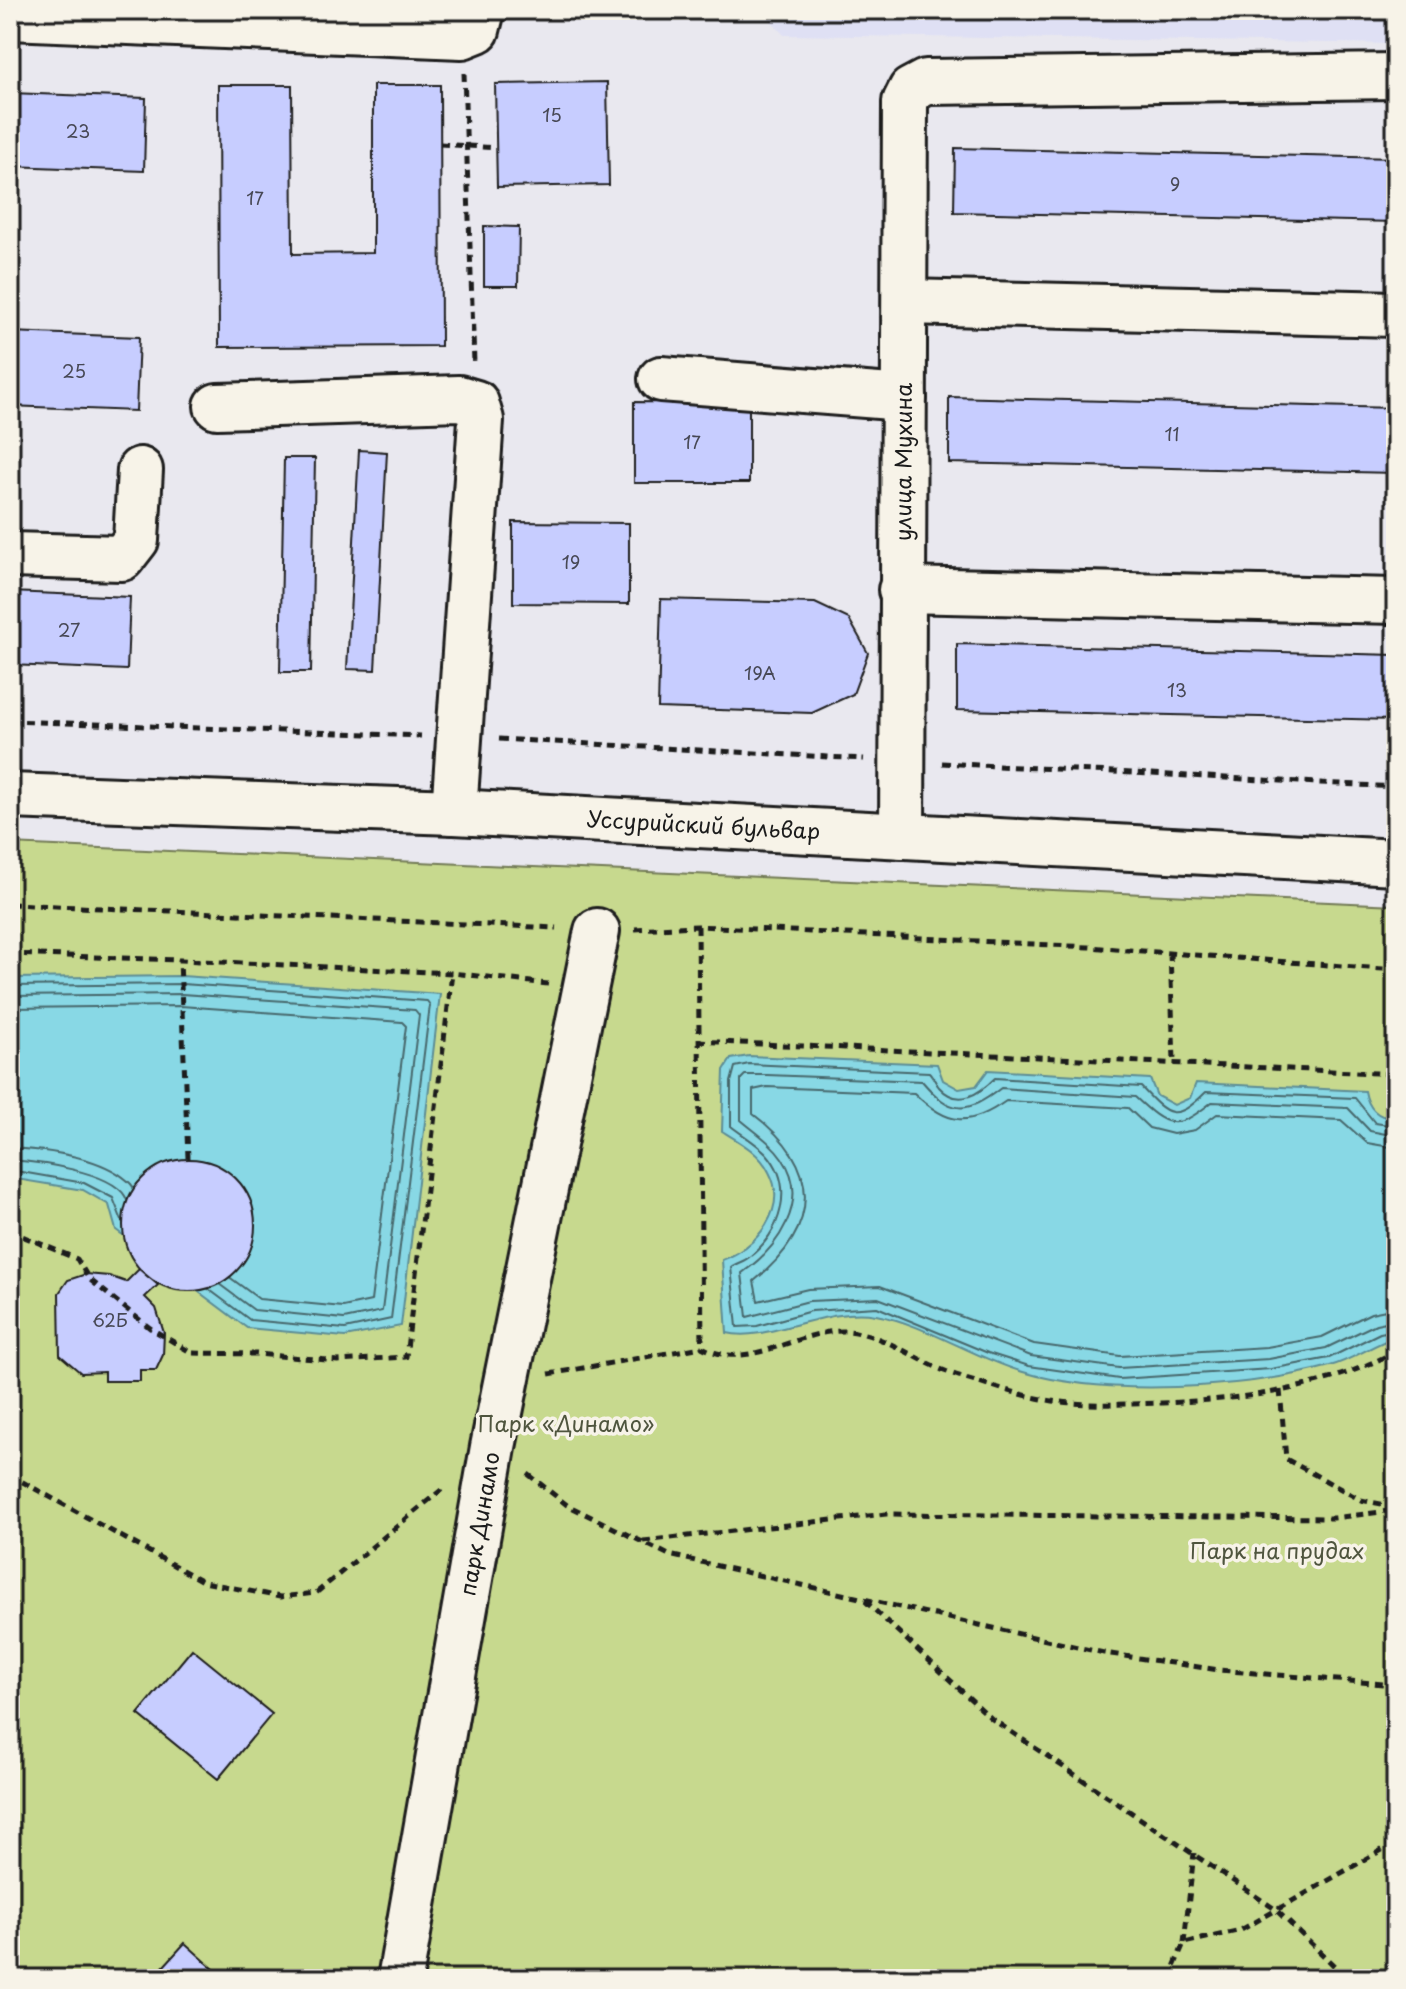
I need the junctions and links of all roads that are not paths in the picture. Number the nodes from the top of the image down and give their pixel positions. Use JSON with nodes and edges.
{"nodes":[{"id":1,"x":10,"y":17,"type":"edge"},
{"id":2,"x":472,"y":23,"type":"edge"},
{"id":3,"x":1396,"y":76,"type":"edge"},
{"id":4,"x":906,"y":302,"type":"junction"},
{"id":5,"x":1396,"y":314,"type":"edge"},
{"id":6,"x":661,"y":379,"type":"dead end"},
{"id":7,"x":904,"y":398,"type":"junction"},
{"id":8,"x":217,"y":406,"type":"dead end"},
{"id":9,"x":140,"y":470,"type":"dead end"},
{"id":10,"x":10,"y":555,"type":"edge"},
{"id":11,"x":901,"y":590,"type":"junction"},
{"id":12,"x":1396,"y":601,"type":"edge"},
{"id":13,"x":10,"y":796,"type":"edge"},
{"id":14,"x":454,"y":812,"type":"junction"},
{"id":15,"x":902,"y":836,"type":"junction"},
{"id":16,"x":1396,"y":862,"type":"edge"},
{"id":17,"x":597,"y":931,"type":"road end"},
{"id":18,"x":400,"y":1979,"type":"edge"}],
"edges":[{"from":1,"to":2,"type":"street"},
{"from":3,"to":4,"type":"street","name":"улица Мухина"},
{"from":4,"to":5,"type":"street"},
{"from":4,"to":7,"type":"street","name":"улица Мухина"},
{"from":6,"to":7,"type":"street"},
{"from":7,"to":11,"type":"street","name":"улица Мухина"},
{"from":8,"to":14,"type":"street"},
{"from":9,"to":10,"type":"street"},
{"from":11,"to":12,"type":"street"},
{"from":11,"to":15,"type":"street","name":"улица Мухина"},
{"from":13,"to":14,"type":"street","name":"Уссурийский бульвар"},
{"from":14,"to":15,"type":"street","name":"Уссурийский бульвар"},
{"from":15,"to":16,"type":"street","name":"Уссурийский бульвар"},
{"from":17,"to":18,"type":"street","name":"парк Динамо"}]}
